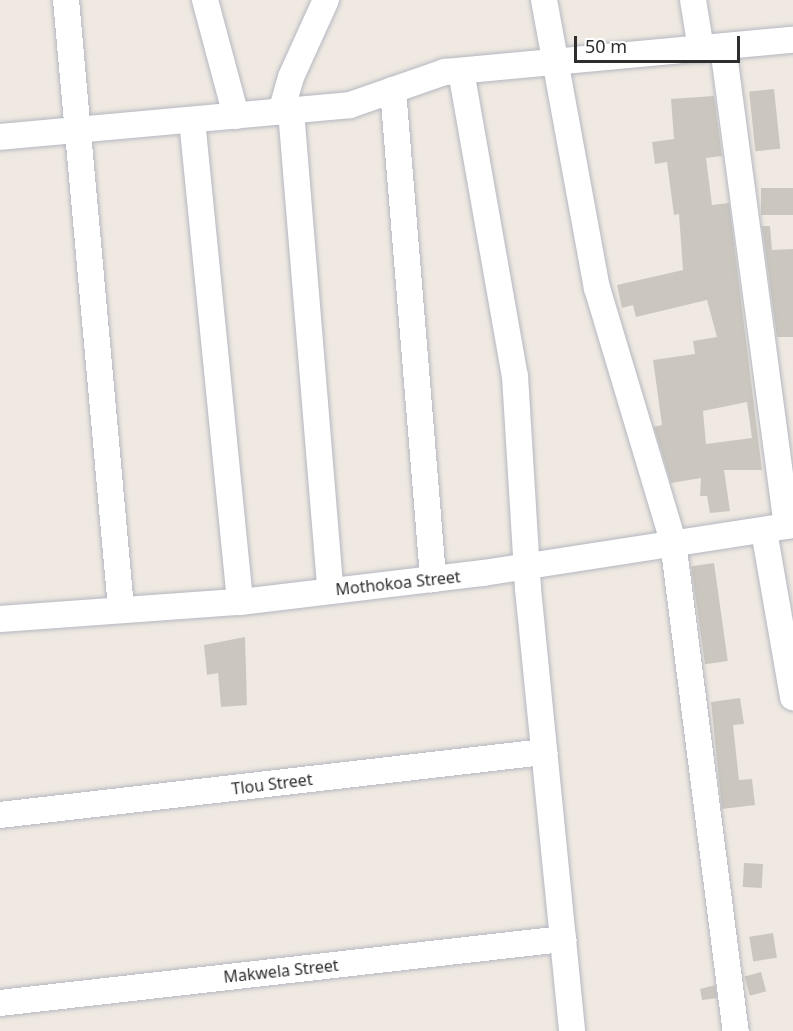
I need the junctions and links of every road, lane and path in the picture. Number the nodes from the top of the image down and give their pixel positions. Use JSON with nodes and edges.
{"nodes":[{"id":1,"x":66,"y":0,"type":"edge"},
{"id":2,"x":205,"y":0,"type":"edge"},
{"id":3,"x":326,"y":0,"type":"edge"},
{"id":4,"x":544,"y":0,"type":"edge"},
{"id":5,"x":693,"y":0,"type":"edge"},
{"id":6,"x":793,"y":40,"type":"edge"},
{"id":7,"x":712,"y":48,"type":"junction"},
{"id":8,"x":554,"y":62,"type":"junction"},
{"id":9,"x":461,"y":70,"type":"junction"},
{"id":10,"x":393,"y":90,"type":"junction"},
{"id":11,"x":286,"y":111,"type":"junction"},
{"id":12,"x":236,"y":116,"type":"junction"},
{"id":13,"x":192,"y":120,"type":"junction"},
{"id":14,"x":78,"y":130,"type":"junction"},
{"id":15,"x":0,"y":137,"type":"edge"},
{"id":16,"x":781,"y":527,"type":"edge"},
{"id":17,"x":673,"y":542,"type":"junction"},
{"id":18,"x":529,"y":566,"type":"junction"},
{"id":19,"x":433,"y":579,"type":"junction"},
{"id":20,"x":330,"y":590,"type":"junction"},
{"id":21,"x":240,"y":602,"type":"junction"},
{"id":22,"x":121,"y":608,"type":"junction"},
{"id":23,"x":0,"y":619,"type":"edge"},
{"id":24,"x":788,"y":630,"type":"edge"},
{"id":25,"x":793,"y":698,"type":"edge"},
{"id":26,"x":544,"y":753,"type":"junction"},
{"id":27,"x":0,"y":815,"type":"edge"},
{"id":28,"x":563,"y":939,"type":"junction"},
{"id":29,"x":0,"y":1003,"type":"edge"},
{"id":30,"x":572,"y":1031,"type":"edge"},
{"id":31,"x":736,"y":1031,"type":"edge"}],
"edges":[{"from":1,"to":14,"type":"street"},
{"from":2,"to":12,"type":"street"},
{"from":3,"to":11,"type":"street"},
{"from":4,"to":8,"type":"street"},
{"from":5,"to":7,"type":"street"},
{"from":6,"to":7,"type":"street"},
{"from":7,"to":8,"type":"street"},
{"from":7,"to":16,"type":"street"},
{"from":8,"to":9,"type":"street"},
{"from":8,"to":17,"type":"street"},
{"from":9,"to":10,"type":"street"},
{"from":9,"to":18,"type":"street"},
{"from":10,"to":11,"type":"street"},
{"from":10,"to":19,"type":"street"},
{"from":11,"to":12,"type":"street"},
{"from":11,"to":20,"type":"street"},
{"from":12,"to":13,"type":"street"},
{"from":13,"to":14,"type":"street"},
{"from":13,"to":21,"type":"street"},
{"from":14,"to":15,"type":"street"},
{"from":14,"to":22,"type":"street"},
{"from":16,"to":17,"type":"street","name":"Mothokoa Street"},
{"from":16,"to":24,"type":"street"},
{"from":17,"to":18,"type":"street","name":"Mothokoa Street"},
{"from":17,"to":31,"type":"street"},
{"from":18,"to":19,"type":"street","name":"Mothokoa Street"},
{"from":18,"to":26,"type":"street"},
{"from":19,"to":20,"type":"street","name":"Mothokoa Street"},
{"from":20,"to":21,"type":"street","name":"Mothokoa Street"},
{"from":21,"to":22,"type":"street","name":"Mothokoa Street"},
{"from":22,"to":23,"type":"street","name":"Mothokoa Street"},
{"from":24,"to":25,"type":"street"},
{"from":26,"to":27,"type":"street","name":"Tlou Street"},
{"from":26,"to":28,"type":"street"},
{"from":28,"to":29,"type":"street","name":"Makwela Street"},
{"from":28,"to":30,"type":"street"}]}
